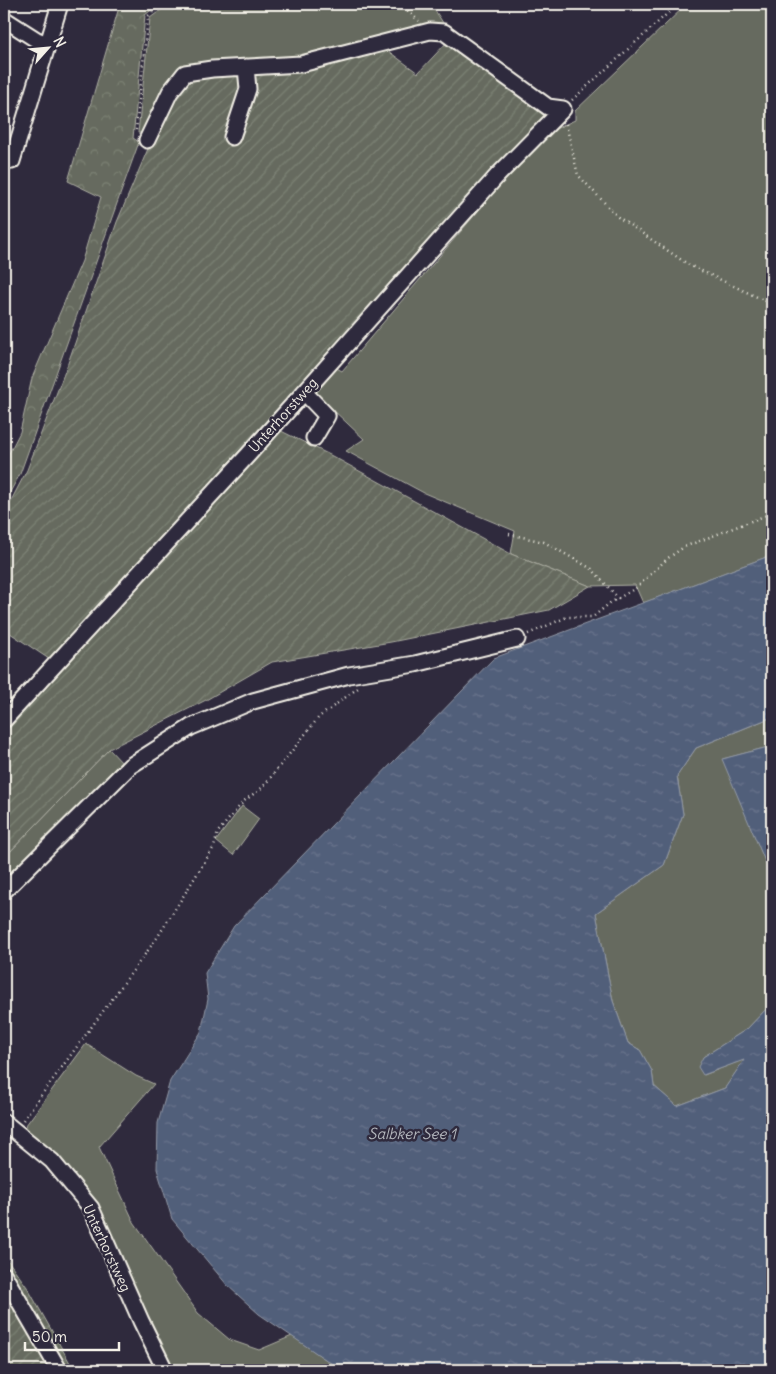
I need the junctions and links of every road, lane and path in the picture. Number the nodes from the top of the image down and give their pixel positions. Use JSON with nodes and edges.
{"nodes":[{"id":1,"x":60,"y":4,"type":"edge"},
{"id":2,"x":163,"y":4,"type":"edge"},
{"id":3,"x":400,"y":4,"type":"edge"},
{"id":4,"x":678,"y":4,"type":"edge"},
{"id":5,"x":4,"y":18,"type":"edge"},
{"id":6,"x":430,"y":31,"type":"junction"},
{"id":7,"x":48,"y":44,"type":"junction"},
{"id":8,"x":246,"y":67,"type":"junction"},
{"id":9,"x":563,"y":109,"type":"junction"},
{"id":10,"x":232,"y":138,"type":"dead end"},
{"id":11,"x":147,"y":140,"type":"joint"},
{"id":12,"x":8,"y":158,"type":"edge"},
{"id":13,"x":772,"y":304,"type":"edge"},
{"id":14,"x":304,"y":392,"type":"junction"},
{"id":15,"x":314,"y":438,"type":"dead end"},
{"id":16,"x":772,"y":513,"type":"edge"},
{"id":17,"x":510,"y":534,"type":"dead end"},
{"id":18,"x":619,"y":599,"type":"junction"},
{"id":19,"x":517,"y":639,"type":"joint"},
{"id":20,"x":360,"y":686,"type":"dead end"},
{"id":21,"x":4,"y":720,"type":"edge"},
{"id":22,"x":4,"y":891,"type":"edge"},
{"id":23,"x":13,"y":1130,"type":"edge"},
{"id":24,"x":4,"y":1275,"type":"edge"},
{"id":25,"x":59,"y":1370,"type":"edge"},
{"id":26,"x":165,"y":1370,"type":"edge"}],
"edges":[{"from":1,"to":7,"type":"street"},
{"from":2,"to":11,"type":"path"},
{"from":3,"to":6,"type":"path"},
{"from":4,"to":9,"type":"path"},
{"from":5,"to":7,"type":"street"},
{"from":6,"to":8,"type":"street"},
{"from":6,"to":9,"type":"street"},
{"from":7,"to":12,"type":"street"},
{"from":8,"to":10,"type":"street"},
{"from":8,"to":11,"type":"street"},
{"from":9,"to":13,"type":"path"},
{"from":9,"to":14,"type":"street","name":"Unterhorstweg"},
{"from":14,"to":15,"type":"street"},
{"from":14,"to":21,"type":"street","name":"Unterhorstweg"},
{"from":16,"to":18,"type":"path"},
{"from":17,"to":18,"type":"path"},
{"from":18,"to":19,"type":"path"},
{"from":19,"to":22,"type":"street"},
{"from":20,"to":23,"type":"path"},
{"from":23,"to":26,"type":"street","name":"Unterhorstweg"},
{"from":24,"to":25,"type":"street"}]}
